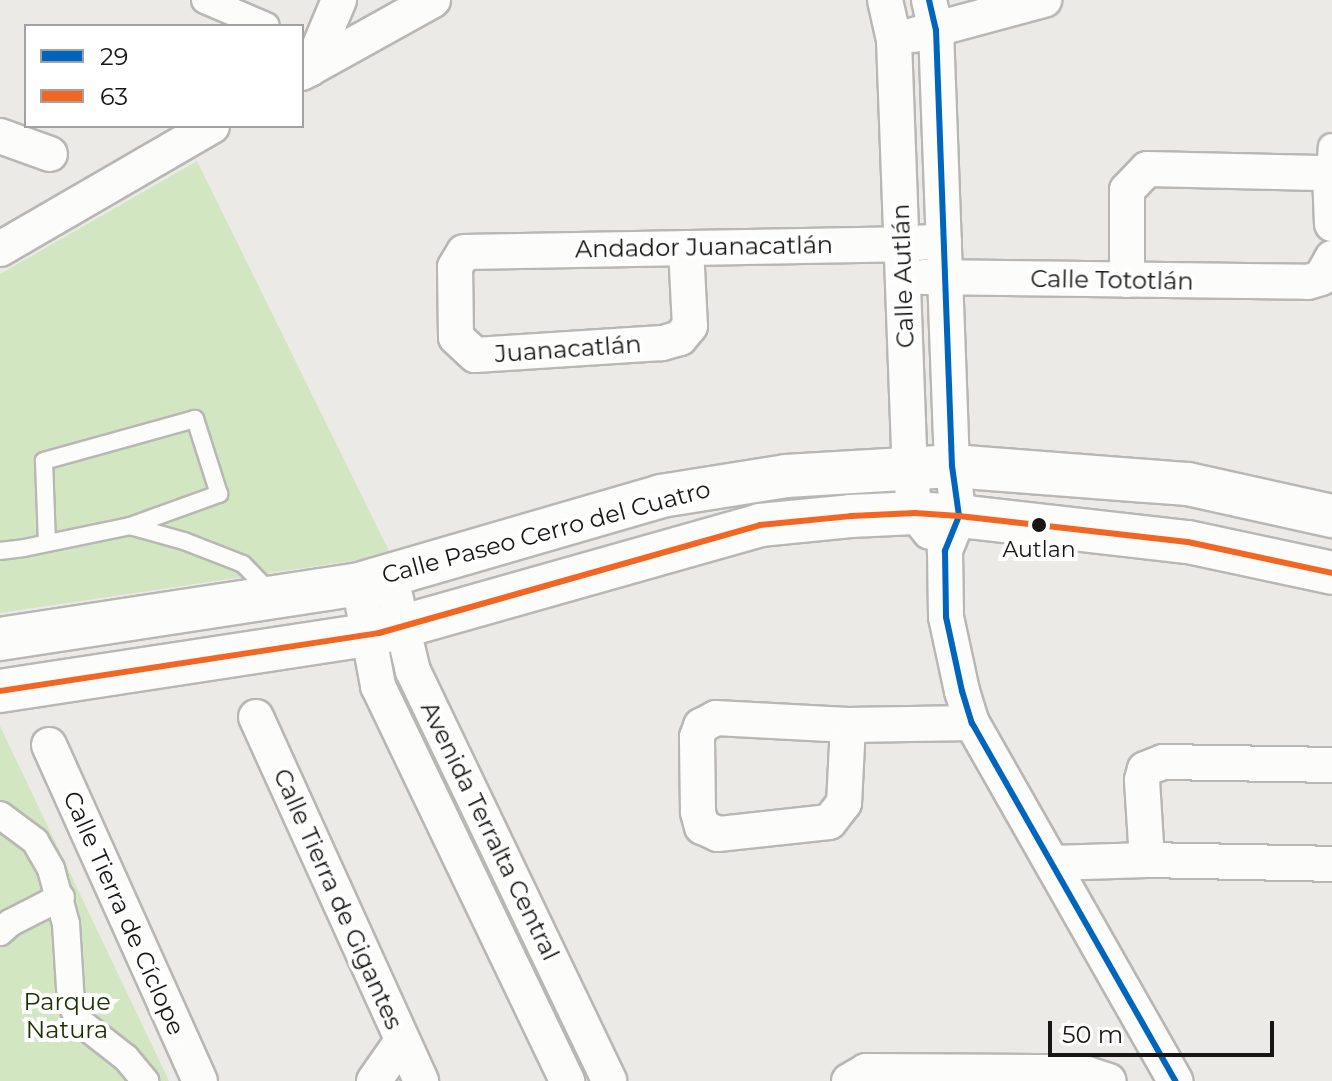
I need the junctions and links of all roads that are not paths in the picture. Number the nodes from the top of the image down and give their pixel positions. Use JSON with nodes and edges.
{"nodes":[{"id":1,"x":205,"y":0,"type":"edge"},
{"id":2,"x":339,"y":0,"type":"edge"},
{"id":3,"x":433,"y":0,"type":"edge"},
{"id":4,"x":885,"y":0,"type":"edge"},
{"id":5,"x":1044,"y":0,"type":"edge"},
{"id":6,"x":933,"y":15,"type":"edge"},
{"id":7,"x":261,"y":24,"type":"edge"},
{"id":8,"x":894,"y":40,"type":"junction"},
{"id":9,"x":308,"y":58,"type":"edge"},
{"id":10,"x":209,"y":128,"type":"edge"},
{"id":11,"x":0,"y":136,"type":"edge"},
{"id":12,"x":50,"y":154,"type":"dead end"},
{"id":13,"x":1331,"y":160,"type":"edge"},
{"id":14,"x":1332,"y":224,"type":"edge"},
{"id":15,"x":944,"y":241,"type":"junction"},
{"id":16,"x":686,"y":248,"type":"junction"},
{"id":17,"x":0,"y":249,"type":"edge"},
{"id":18,"x":464,"y":252,"type":"joint"},
{"id":19,"x":902,"y":260,"type":"junction"},
{"id":20,"x":1327,"y":268,"type":"edge"},
{"id":21,"x":945,"y":277,"type":"junction"},
{"id":22,"x":1127,"y":280,"type":"junction"},
{"id":23,"x":952,"y":466,"type":"junction"},
{"id":24,"x":910,"y":469,"type":"junction"},
{"id":25,"x":915,"y":513,"type":"junction"},
{"id":26,"x":1332,"y":516,"type":"edge"},
{"id":27,"x":130,"y":526,"type":"junction"},
{"id":28,"x":952,"y":534,"type":"junction"},
{"id":29,"x":47,"y":543,"type":"junction"},
{"id":30,"x":0,"y":551,"type":"edge"},
{"id":31,"x":1332,"y":573,"type":"edge"},
{"id":32,"x":374,"y":579,"type":"junction"},
{"id":33,"x":275,"y":597,"type":"junction"},
{"id":34,"x":384,"y":631,"type":"junction"},
{"id":35,"x":0,"y":639,"type":"edge"},
{"id":36,"x":2,"y":687,"type":"edge"},
{"id":37,"x":256,"y":717,"type":"dead end"},
{"id":38,"x":972,"y":723,"type":"junction"},
{"id":39,"x":848,"y":725,"type":"junction"},
{"id":40,"x":49,"y":745,"type":"dead end"},
{"id":41,"x":1332,"y":765,"type":"edge"},
{"id":42,"x":0,"y":815,"type":"edge"},
{"id":43,"x":1147,"y":860,"type":"junction"},
{"id":44,"x":1052,"y":863,"type":"junction"},
{"id":45,"x":1332,"y":864,"type":"edge"},
{"id":46,"x":61,"y":897,"type":"junction"},
{"id":47,"x":0,"y":932,"type":"edge"},
{"id":48,"x":402,"y":1041,"type":"junction"},
{"id":49,"x":145,"y":1081,"type":"edge"},
{"id":50,"x":200,"y":1081,"type":"edge"},
{"id":51,"x":374,"y":1081,"type":"edge"},
{"id":52,"x":421,"y":1081,"type":"edge"},
{"id":53,"x":567,"y":1081,"type":"edge"},
{"id":54,"x":609,"y":1081,"type":"edge"},
{"id":55,"x":849,"y":1081,"type":"edge"},
{"id":56,"x":1109,"y":1081,"type":"edge"},
{"id":57,"x":1175,"y":1081,"type":"edge"}],
"edges":[{"from":1,"to":7,"type":"street"},
{"from":2,"to":9,"type":"street"},
{"from":3,"to":9,"type":"street"},
{"from":4,"to":8,"type":"street","name":"Calle Autlán"},
{"from":5,"to":6,"type":"street"},
{"from":6,"to":8,"type":"street"},
{"from":6,"to":15,"type":"street","name":"Calle Autlán"},
{"from":8,"to":19,"type":"street","name":"Calle Autlán"},
{"from":10,"to":17,"type":"street"},
{"from":11,"to":12,"type":"street"},
{"from":13,"to":14,"type":"street"},
{"from":13,"to":22,"type":"street"},
{"from":15,"to":19,"type":"street","name":"Andador Juanacatlán"},
{"from":15,"to":21,"type":"street","name":"Calle Autlán"},
{"from":16,"to":18,"type":"street","name":"Andador Juanacatlán"},
{"from":16,"to":18,"type":"street","name":"Juanacatlán"},
{"from":16,"to":19,"type":"street","name":"Andador Juanacatlán"},
{"from":19,"to":21,"type":"street","name":"Calle Tototlán"},
{"from":19,"to":24,"type":"street","name":"Calle Autlán"},
{"from":20,"to":22,"type":"street","name":"Calle Tototlán"},
{"from":21,"to":22,"type":"street","name":"Calle Tototlán"},
{"from":21,"to":23,"type":"street","name":"Calle Autlán"},
{"from":23,"to":24,"type":"street","name":"Calle Paseo Cerro del Cuatro"},
{"from":23,"to":26,"type":"street","name":"Calle Paseo Cerro del Cuatro"},
{"from":23,"to":28,"type":"street","name":"Calle Autlán"},
{"from":24,"to":25,"type":"street","name":"Calle Autlán"},
{"from":24,"to":32,"type":"street","name":"Calle Paseo Cerro del Cuatro"},
{"from":25,"to":28,"type":"street","name":"Calle Paseo Cerro del Cuatro"},
{"from":25,"to":34,"type":"street","name":"Calle Paseo Cerro del Cuatro"},
{"from":27,"to":29,"type":"lane"},
{"from":27,"to":29,"type":"lane"},
{"from":27,"to":33,"type":"lane"},
{"from":28,"to":31,"type":"street","name":"Calle Paseo Cerro del Cuatro"},
{"from":28,"to":38,"type":"street","name":"Calle Autlán"},
{"from":29,"to":30,"type":"lane"},
{"from":32,"to":33,"type":"street","name":"Calle Paseo Cerro del Cuatro"},
{"from":32,"to":34,"type":"street","name":"Avenida Terralta Central"},
{"from":33,"to":35,"type":"street","name":"Calle Paseo Cerro del Cuatro"},
{"from":34,"to":36,"type":"street","name":"Calle Paseo Cerro del Cuatro"},
{"from":34,"to":53,"type":"street","name":"Avenida Terralta Central"},
{"from":34,"to":54,"type":"street","name":"Avenida Terralta Central"},
{"from":37,"to":48,"type":"street","name":"Calle Tierra de Gigantes"},
{"from":38,"to":39,"type":"street"},
{"from":38,"to":44,"type":"street","name":"Calle Autlán"},
{"from":39,"to":39,"type":"street"},
{"from":40,"to":50,"type":"street","name":"Calle Tierra de Cíclope"},
{"from":41,"to":43,"type":"street"},
{"from":42,"to":46,"type":"street"},
{"from":43,"to":44,"type":"street"},
{"from":43,"to":45,"type":"street"},
{"from":44,"to":57,"type":"street","name":"Calle Autlán"},
{"from":46,"to":47,"type":"street"},
{"from":46,"to":49,"type":"street"},
{"from":48,"to":51,"type":"street"},
{"from":48,"to":52,"type":"street","name":"Calle Tierra de Gigantes"},
{"from":55,"to":56,"type":"street"}]}
